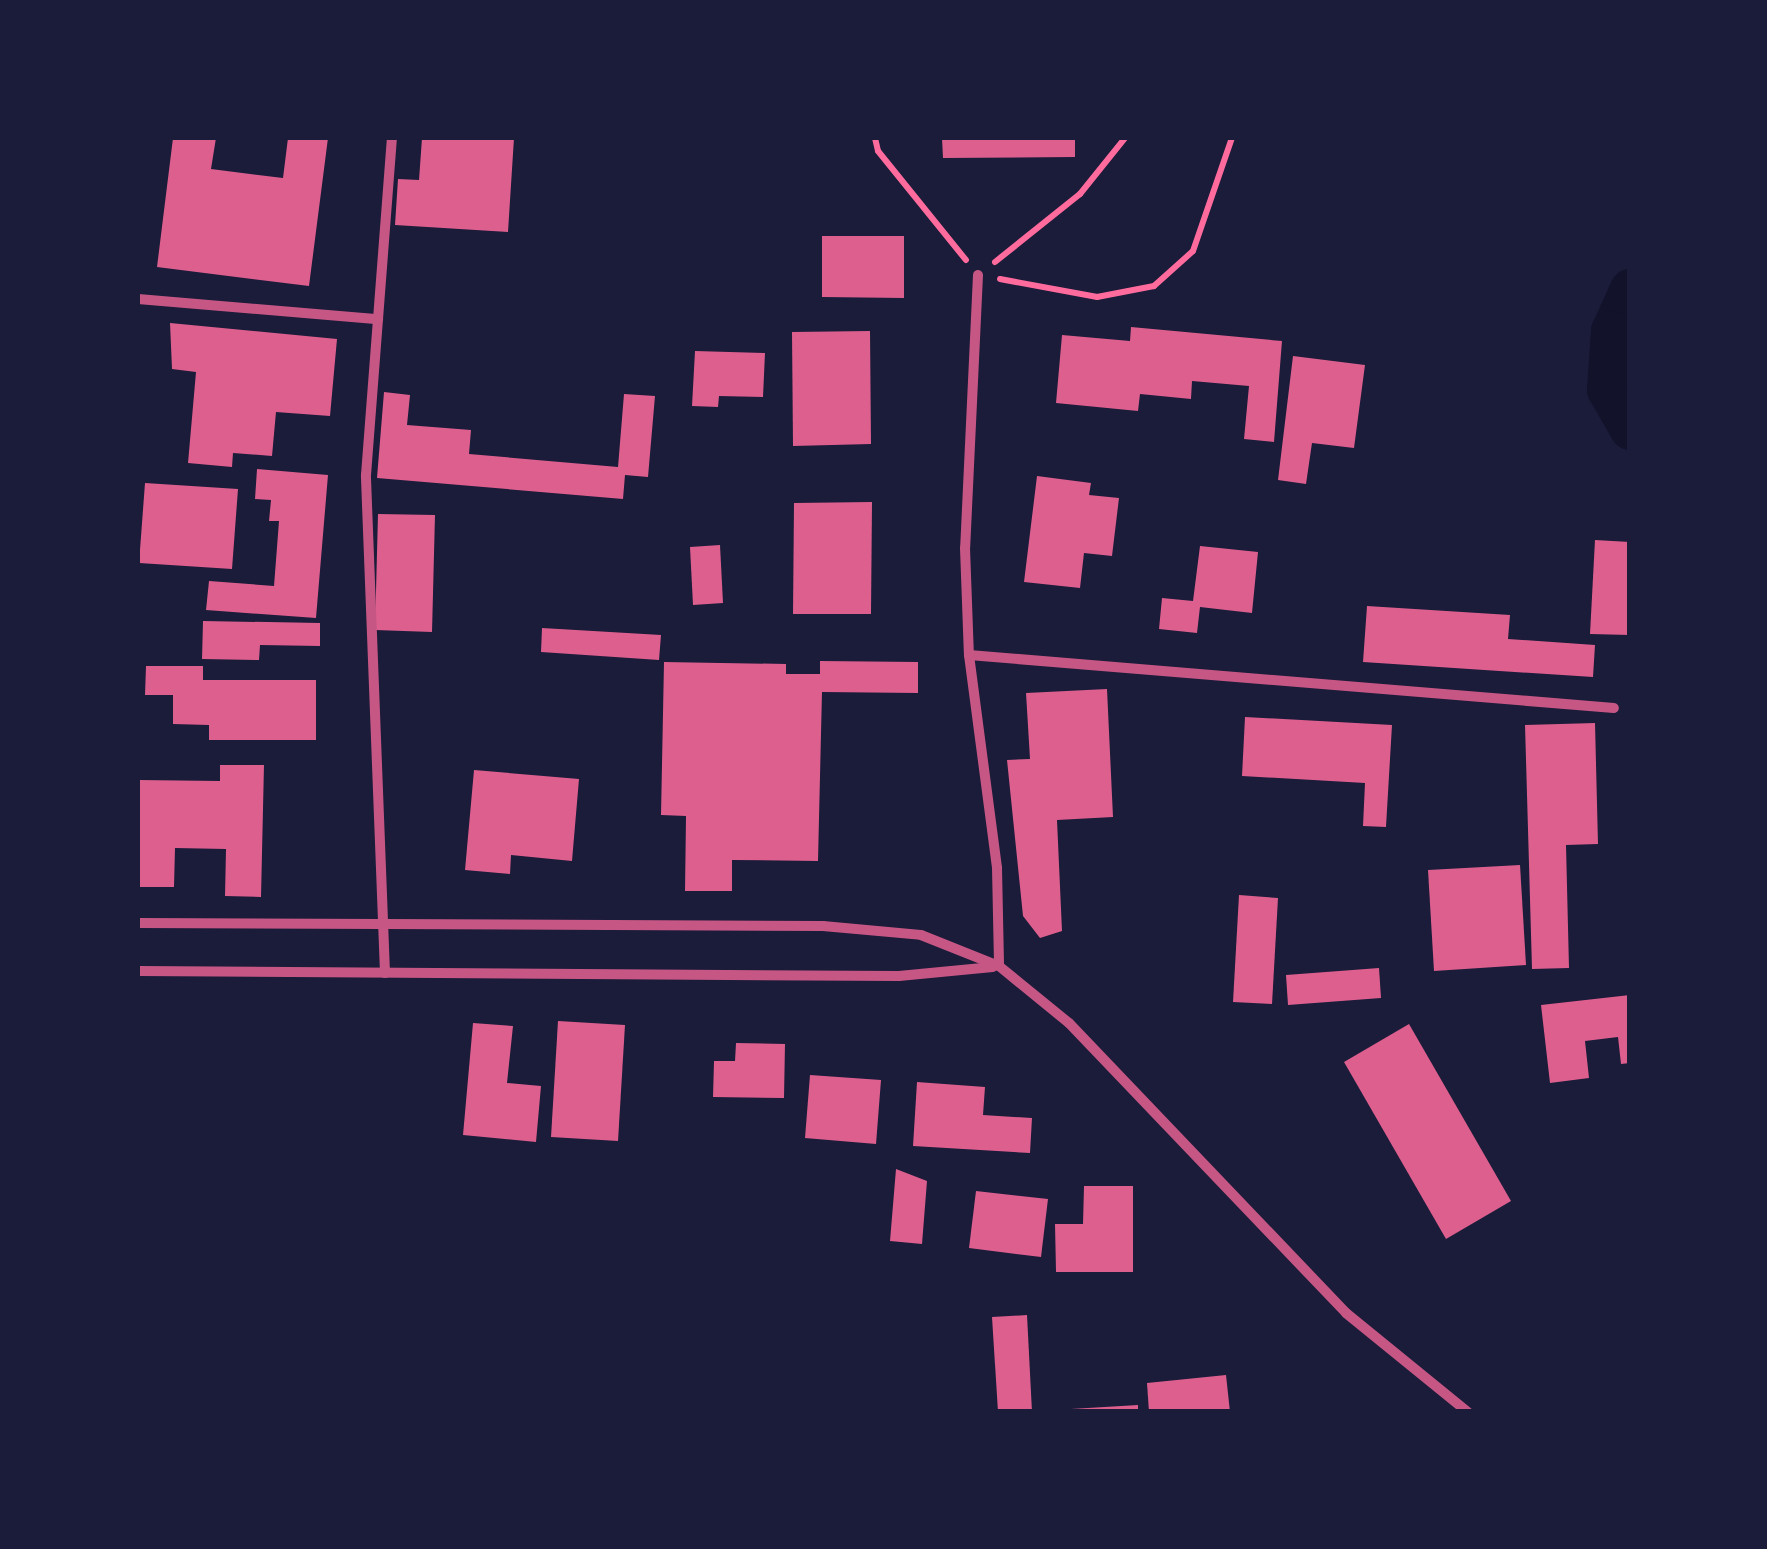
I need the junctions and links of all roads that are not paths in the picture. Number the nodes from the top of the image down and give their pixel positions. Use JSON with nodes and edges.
{"nodes":[{"id":1,"x":392,"y":138,"type":"edge"},
{"id":2,"x":978,"y":275,"type":"road end"},
{"id":3,"x":138,"y":299,"type":"edge"},
{"id":4,"x":378,"y":319,"type":"junction"},
{"id":5,"x":968,"y":654,"type":"junction"},
{"id":6,"x":1614,"y":708,"type":"dead end"},
{"id":7,"x":138,"y":922,"type":"edge"},
{"id":8,"x":379,"y":924,"type":"junction"},
{"id":9,"x":999,"y":966,"type":"junction"},
{"id":10,"x":138,"y":971,"type":"edge"},
{"id":11,"x":385,"y":972,"type":"junction"},
{"id":12,"x":1468,"y":1412,"type":"edge"}],
"edges":[{"from":1,"to":4,"type":"street"},
{"from":2,"to":5,"type":"street"},
{"from":3,"to":4,"type":"street"},
{"from":4,"to":8,"type":"street"},
{"from":5,"to":6,"type":"street"},
{"from":5,"to":9,"type":"street"},
{"from":7,"to":8,"type":"street"},
{"from":8,"to":9,"type":"street"},
{"from":8,"to":11,"type":"street"},
{"from":9,"to":11,"type":"street"},
{"from":9,"to":12,"type":"street"},
{"from":10,"to":11,"type":"street"}]}
